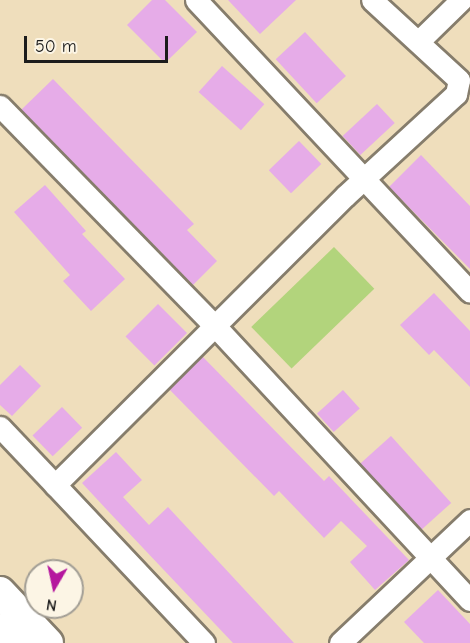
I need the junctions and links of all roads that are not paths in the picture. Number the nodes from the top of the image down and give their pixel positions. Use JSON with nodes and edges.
{"nodes":[{"id":1,"x":196,"y":0,"type":"edge"},
{"id":2,"x":372,"y":0,"type":"edge"},
{"id":3,"x":460,"y":0,"type":"edge"},
{"id":4,"x":419,"y":41,"type":"junction"},
{"id":5,"x":464,"y":81,"type":"edge"},
{"id":6,"x":0,"y":106,"type":"edge"},
{"id":7,"x":362,"y":181,"type":"junction"},
{"id":8,"x":470,"y":292,"type":"edge"},
{"id":9,"x":215,"y":326,"type":"junction"},
{"id":10,"x":0,"y":427,"type":"edge"},
{"id":11,"x":56,"y":485,"type":"junction"},
{"id":12,"x":470,"y":520,"type":"edge"},
{"id":13,"x":430,"y":557,"type":"junction"},
{"id":14,"x":0,"y":592,"type":"edge"},
{"id":15,"x":470,"y":600,"type":"edge"},
{"id":16,"x":0,"y":629,"type":"edge"},
{"id":17,"x":14,"y":643,"type":"edge"},
{"id":18,"x":48,"y":643,"type":"edge"},
{"id":19,"x":204,"y":643,"type":"edge"},
{"id":20,"x":340,"y":643,"type":"edge"}],
"edges":[{"from":1,"to":7,"type":"lane"},
{"from":2,"to":4,"type":"lane"},
{"from":3,"to":4,"type":"lane"},
{"from":4,"to":5,"type":"lane"},
{"from":5,"to":7,"type":"lane"},
{"from":6,"to":9,"type":"lane"},
{"from":7,"to":8,"type":"lane"},
{"from":7,"to":9,"type":"lane"},
{"from":9,"to":11,"type":"lane"},
{"from":9,"to":13,"type":"lane"},
{"from":10,"to":11,"type":"lane"},
{"from":11,"to":19,"type":"lane"},
{"from":12,"to":13,"type":"lane"},
{"from":13,"to":15,"type":"lane"},
{"from":13,"to":20,"type":"lane"},
{"from":14,"to":18,"type":"highway"},
{"from":16,"to":17,"type":"highway"}]}
